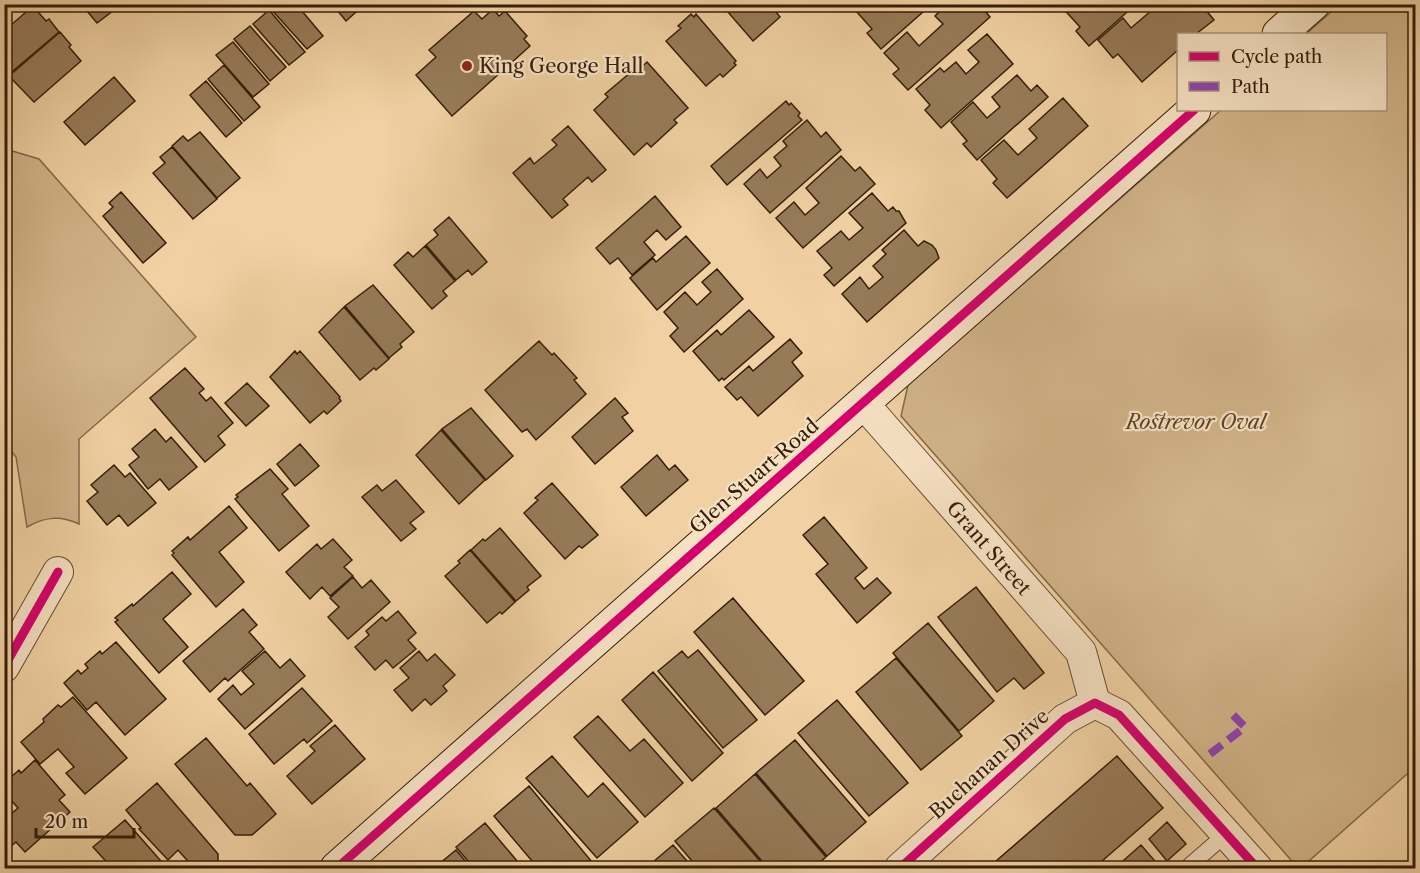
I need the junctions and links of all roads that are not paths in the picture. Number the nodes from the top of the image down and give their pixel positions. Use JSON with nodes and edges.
{"nodes":[{"id":1,"x":1193,"y":111,"type":"edge"},
{"id":2,"x":863,"y":403,"type":"junction"},
{"id":3,"x":58,"y":572,"type":"dead end"},
{"id":4,"x":4,"y":667,"type":"edge"},
{"id":5,"x":1095,"y":703,"type":"junction"},
{"id":6,"x":1226,"y":834,"type":"junction"},
{"id":7,"x":337,"y":868,"type":"edge"},
{"id":8,"x":900,"y":868,"type":"edge"},
{"id":9,"x":1187,"y":868,"type":"edge"},
{"id":10,"x":1257,"y":868,"type":"edge"}],
"edges":[{"from":1,"to":2,"type":"street","name":"Glen Stuart Road"},
{"from":2,"to":5,"type":"street","name":"Grant Street"},
{"from":2,"to":7,"type":"street","name":"Glen Stuart Road"},
{"from":3,"to":4,"type":"street"},
{"from":5,"to":6,"type":"street"},
{"from":5,"to":8,"type":"street","name":"Buchanan Drive"},
{"from":6,"to":9,"type":"lane"},
{"from":6,"to":10,"type":"street"}]}
